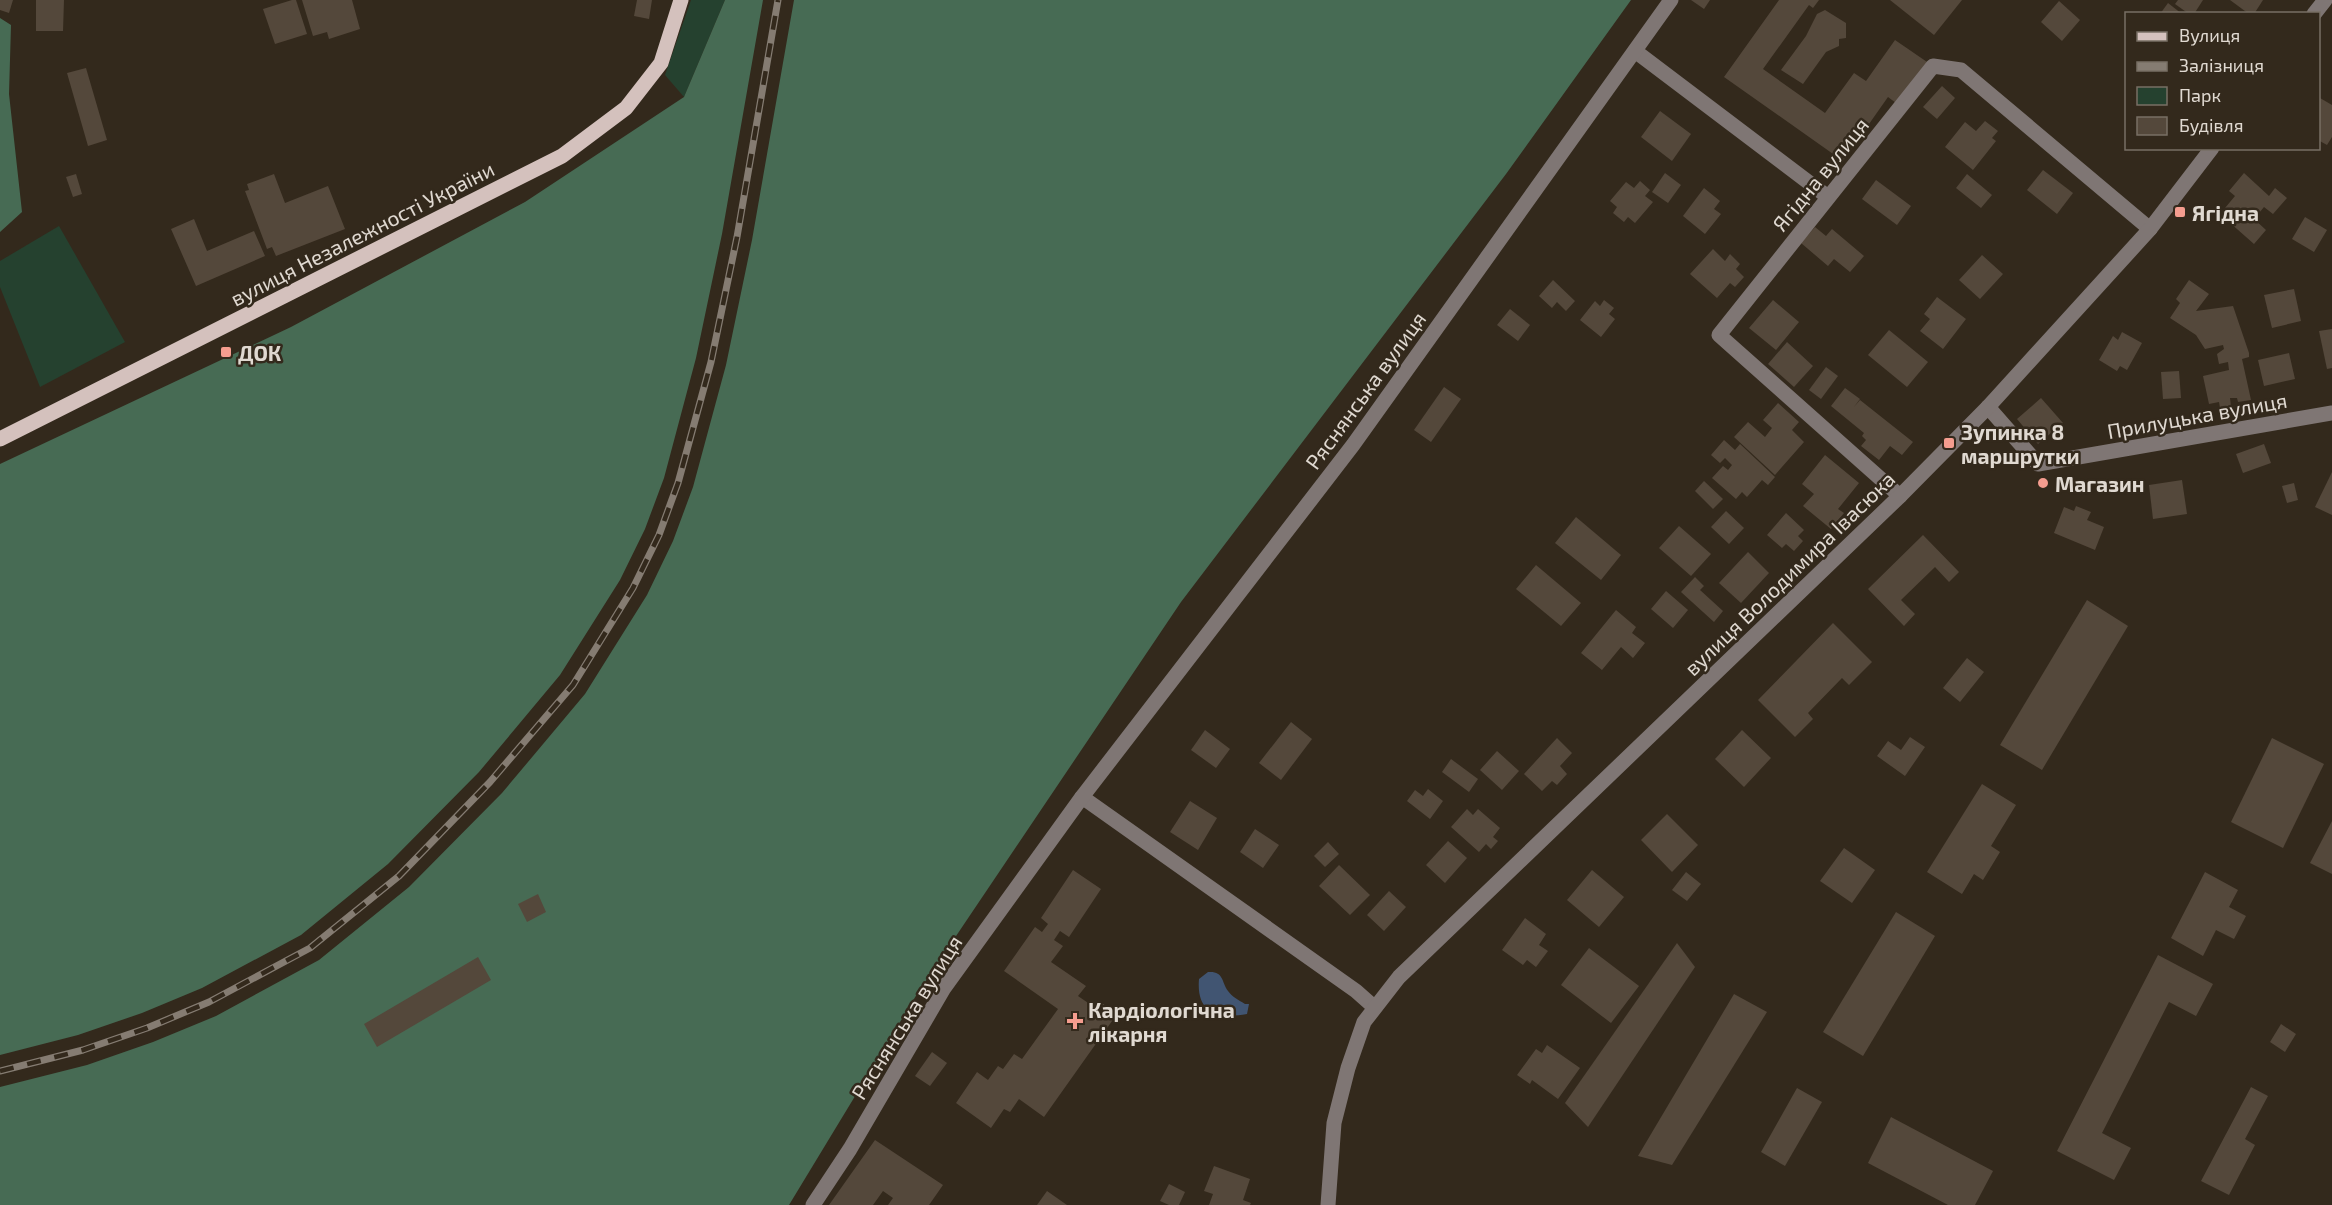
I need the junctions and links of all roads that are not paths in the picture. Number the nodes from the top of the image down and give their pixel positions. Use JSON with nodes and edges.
{"nodes":[{"id":1,"x":681,"y":0,"type":"edge"},
{"id":2,"x":1671,"y":0,"type":"edge"},
{"id":3,"x":2325,"y":0,"type":"edge"},
{"id":4,"x":2316,"y":12,"type":"edge"},
{"id":5,"x":1635,"y":51,"type":"junction"},
{"id":6,"x":2210,"y":150,"type":"edge"},
{"id":7,"x":1828,"y":197,"type":"junction"},
{"id":8,"x":2150,"y":229,"type":"junction"},
{"id":9,"x":1988,"y":406,"type":"junction"},
{"id":10,"x":2332,"y":413,"type":"edge"},
{"id":11,"x":0,"y":439,"type":"edge"},
{"id":12,"x":1899,"y":496,"type":"junction"},
{"id":13,"x":1082,"y":797,"type":"junction"},
{"id":14,"x":1374,"y":1007,"type":"junction"},
{"id":15,"x":813,"y":1205,"type":"edge"},
{"id":16,"x":1328,"y":1205,"type":"edge"}],
"edges":[{"from":1,"to":11,"type":"main road","name":"вулиця Незалежності України"},
{"from":2,"to":5,"type":"street","name":"Ряснянська вулиця"},
{"from":3,"to":4,"type":"street"},
{"from":5,"to":7,"type":"street"},
{"from":5,"to":13,"type":"street","name":"Ряснянська вулиця"},
{"from":6,"to":8,"type":"street","name":"вулиця Володимира Івасюка"},
{"from":7,"to":8,"type":"street","name":"Ягідна вулиця"},
{"from":7,"to":12,"type":"street","name":"Ягідна вулиця"},
{"from":8,"to":9,"type":"street","name":"вулиця Володимира Івасюка"},
{"from":9,"to":10,"type":"street","name":"Прилуцька вулиця"},
{"from":9,"to":12,"type":"street","name":"вулиця Володимира Івасюка"},
{"from":12,"to":14,"type":"street","name":"вулиця Володимира Івасюка"},
{"from":13,"to":14,"type":"street"},
{"from":13,"to":15,"type":"street","name":"Ряснянська вулиця"},
{"from":14,"to":16,"type":"street","name":"вулиця Володимира Івасюка"}]}
